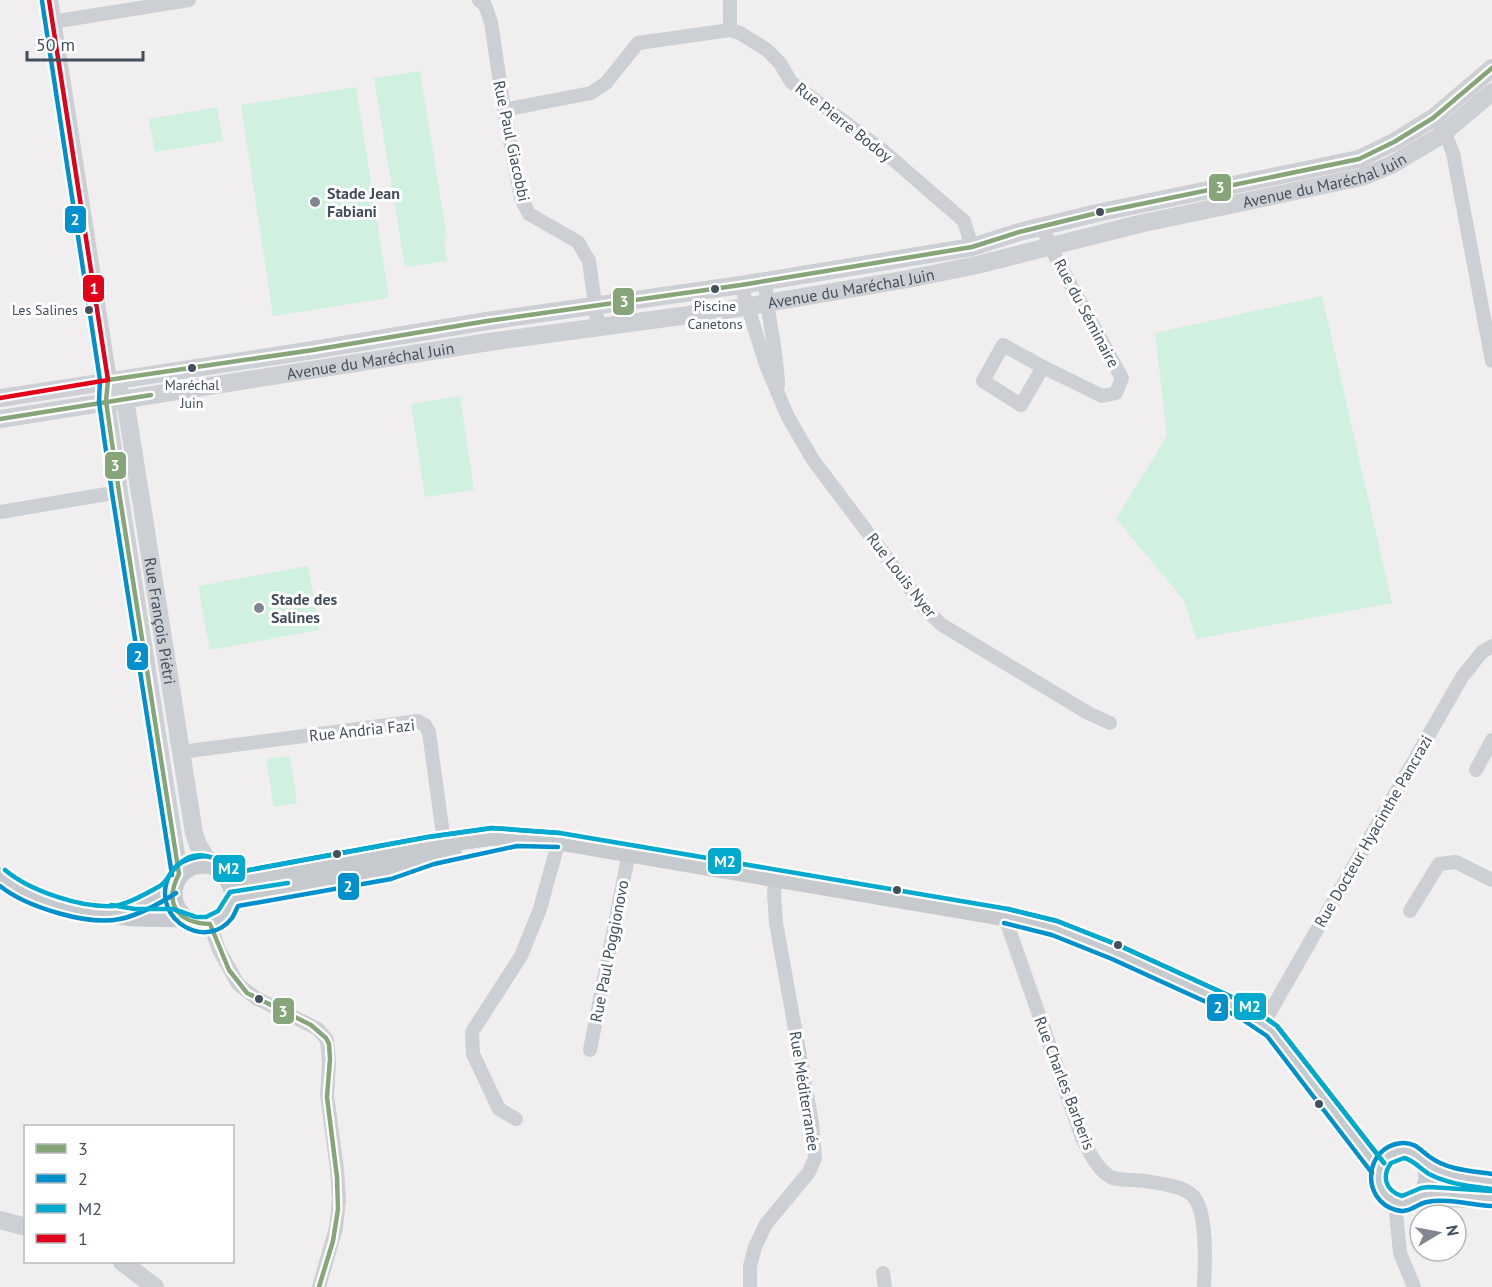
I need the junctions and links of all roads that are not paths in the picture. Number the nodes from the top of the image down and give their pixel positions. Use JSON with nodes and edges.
{"nodes":[{"id":1,"x":49,"y":0,"type":"edge"},
{"id":2,"x":189,"y":0,"type":"edge"},
{"id":3,"x":479,"y":0,"type":"edge"},
{"id":4,"x":730,"y":0,"type":"edge"},
{"id":5,"x":52,"y":22,"type":"junction"},
{"id":6,"x":730,"y":30,"type":"junction"},
{"id":7,"x":1492,"y":68,"type":"edge"},
{"id":8,"x":1492,"y":92,"type":"edge"},
{"id":9,"x":504,"y":110,"type":"junction"},
{"id":10,"x":1433,"y":118,"type":"junction"},
{"id":11,"x":1445,"y":133,"type":"junction"},
{"id":12,"x":1042,"y":227,"type":"junction"},
{"id":13,"x":1051,"y":246,"type":"junction"},
{"id":14,"x":972,"y":247,"type":"junction"},
{"id":15,"x":765,"y":280,"type":"junction"},
{"id":16,"x":741,"y":285,"type":"junction"},
{"id":17,"x":766,"y":304,"type":"junction"},
{"id":18,"x":595,"y":305,"type":"junction"},
{"id":19,"x":747,"y":306,"type":"junction"},
{"id":20,"x":598,"y":326,"type":"junction"},
{"id":21,"x":1492,"y":361,"type":"edge"},
{"id":22,"x":1042,"y":368,"type":"junction"},
{"id":23,"x":108,"y":380,"type":"junction"},
{"id":24,"x":778,"y":390,"type":"junction"},
{"id":25,"x":0,"y":398,"type":"edge"},
{"id":26,"x":125,"y":399,"type":"junction"},
{"id":27,"x":106,"y":402,"type":"junction"},
{"id":28,"x":0,"y":419,"type":"edge"},
{"id":29,"x":119,"y":492,"type":"junction"},
{"id":30,"x":0,"y":512,"type":"edge"},
{"id":31,"x":1492,"y":646,"type":"edge"},
{"id":32,"x":1110,"y":723,"type":"dead end"},
{"id":33,"x":1492,"y":740,"type":"edge"},
{"id":34,"x":181,"y":752,"type":"junction"},
{"id":35,"x":1476,"y":770,"type":"dead end"},
{"id":36,"x":516,"y":838,"type":"junction"},
{"id":37,"x":559,"y":840,"type":"junction"},
{"id":38,"x":444,"y":842,"type":"junction"},
{"id":39,"x":629,"y":852,"type":"junction"},
{"id":40,"x":210,"y":864,"type":"junction"},
{"id":41,"x":776,"y":876,"type":"junction"},
{"id":42,"x":1,"y":877,"type":"edge"},
{"id":43,"x":176,"y":880,"type":"junction"},
{"id":44,"x":1492,"y":880,"type":"edge"},
{"id":45,"x":232,"y":890,"type":"junction"},
{"id":46,"x":1410,"y":911,"type":"dead end"},
{"id":47,"x":117,"y":913,"type":"junction"},
{"id":48,"x":1006,"y":916,"type":"junction"},
{"id":49,"x":182,"y":917,"type":"junction"},
{"id":50,"x":210,"y":924,"type":"junction"},
{"id":51,"x":1263,"y":1024,"type":"junction"},
{"id":52,"x":590,"y":1050,"type":"dead end"},
{"id":53,"x":516,"y":1119,"type":"dead end"},
{"id":54,"x":1428,"y":1166,"type":"junction"},
{"id":55,"x":1378,"y":1168,"type":"junction"},
{"id":56,"x":1492,"y":1182,"type":"edge"},
{"id":57,"x":1423,"y":1196,"type":"junction"},
{"id":58,"x":1492,"y":1199,"type":"edge"},
{"id":59,"x":1395,"y":1202,"type":"junction"},
{"id":60,"x":0,"y":1220,"type":"edge"},
{"id":61,"x":24,"y":1226,"type":"edge"},
{"id":62,"x":123,"y":1263,"type":"edge"},
{"id":63,"x":155,"y":1287,"type":"edge"},
{"id":64,"x":319,"y":1287,"type":"edge"},
{"id":65,"x":750,"y":1287,"type":"edge"},
{"id":66,"x":1204,"y":1287,"type":"edge"},
{"id":67,"x":1414,"y":1287,"type":"edge"}],
"edges":[{"from":1,"to":5,"type":"main road","name":"Rue François Piétri"},
{"from":2,"to":5,"type":"street"},
{"from":3,"to":9,"type":"street","name":"Rue Paul Giacobbi"},
{"from":4,"to":6,"type":"street"},
{"from":5,"to":23,"type":"main road","name":"Rue François Piétri"},
{"from":6,"to":9,"type":"street"},
{"from":6,"to":14,"type":"street","name":"Rue Pierre Bodoy"},
{"from":7,"to":10,"type":"main road","name":"Avenue du Maréchal Juin"},
{"from":8,"to":11,"type":"main road","name":"Avenue du Maréchal Juin"},
{"from":9,"to":18,"type":"street","name":"Rue Paul Giacobbi"},
{"from":10,"to":11,"type":"street"},
{"from":10,"to":12,"type":"main road","name":"Avenue du Maréchal Juin"},
{"from":11,"to":13,"type":"main road","name":"Avenue du Maréchal Juin"},
{"from":11,"to":21,"type":"street"},
{"from":12,"to":13,"type":"street","name":"Rue du Séminaire"},
{"from":12,"to":14,"type":"main road","name":"Avenue du Maréchal Juin"},
{"from":13,"to":17,"type":"main road","name":"Avenue du Maréchal Juin"},
{"from":13,"to":22,"type":"street","name":"Rue du Séminaire"},
{"from":14,"to":15,"type":"main road","name":"Avenue du Maréchal Juin"},
{"from":15,"to":16,"type":"main road","name":"Avenue du Maréchal Juin"},
{"from":15,"to":17,"type":"street","name":"Rue Louis Nyer"},
{"from":16,"to":18,"type":"main road","name":"Avenue du Maréchal Juin"},
{"from":16,"to":19,"type":"street","name":"Rue Louis Nyer"},
{"from":17,"to":19,"type":"main road","name":"Avenue du Maréchal Juin"},
{"from":17,"to":24,"type":"street","name":"Rue Louis Nyer"},
{"from":18,"to":20,"type":"street","name":"Rue Paul Giacobbi"},
{"from":18,"to":23,"type":"main road","name":"Avenue du Maréchal Juin"},
{"from":19,"to":20,"type":"main road","name":"Avenue du Maréchal Juin"},
{"from":19,"to":24,"type":"street","name":"Rue Louis Nyer"},
{"from":20,"to":26,"type":"main road","name":"Avenue du Maréchal Juin"},
{"from":22,"to":22,"type":"street","name":"Rue du Séminaire"},
{"from":23,"to":25,"type":"main road","name":"Avenue du Maréchal Juin"},
{"from":23,"to":26,"type":"main road"},
{"from":23,"to":27,"type":"main road","name":"Rue François Piétri"},
{"from":24,"to":32,"type":"street","name":"Rue Louis Nyer"},
{"from":26,"to":27,"type":"main road","name":"Avenue du Maréchal Juin"},
{"from":26,"to":34,"type":"main road","name":"Rue François Piétri"},
{"from":27,"to":28,"type":"main road","name":"Avenue du Maréchal Juin"},
{"from":27,"to":29,"type":"main road","name":"Rue François Piétri"},
{"from":29,"to":30,"type":"street"},
{"from":29,"to":43,"type":"main road","name":"Rue François Piétri"},
{"from":31,"to":51,"type":"street","name":"Rue Docteur Hyacinthe Pancrazi"},
{"from":33,"to":35,"type":"street"},
{"from":34,"to":38,"type":"street","name":"Rue Andria Fazi"},
{"from":34,"to":40,"type":"main road","name":"Rue François Piétri"},
{"from":36,"to":37,"type":"main road"},
{"from":36,"to":38,"type":"main road"},
{"from":36,"to":45,"type":"main road"},
{"from":37,"to":39,"type":"main road"},
{"from":37,"to":53,"type":"street"},
{"from":38,"to":45,"type":"main road"},
{"from":39,"to":41,"type":"main road"},
{"from":39,"to":52,"type":"street","name":"Rue Paul Poggionovo"},
{"from":40,"to":43,"type":"main road"},
{"from":40,"to":45,"type":"main road"},
{"from":41,"to":48,"type":"main road"},
{"from":41,"to":65,"type":"street","name":"Rue Méditerranée"},
{"from":42,"to":47,"type":"main road"},
{"from":43,"to":47,"type":"main road"},
{"from":43,"to":49,"type":"main road"},
{"from":44,"to":46,"type":"street"},
{"from":45,"to":50,"type":"main road"},
{"from":47,"to":49,"type":"main road"},
{"from":48,"to":51,"type":"main road"},
{"from":48,"to":66,"type":"street","name":"Rue Charles Barberis"},
{"from":49,"to":50,"type":"main road"},
{"from":50,"to":64,"type":"street"},
{"from":51,"to":55,"type":"main road"},
{"from":54,"to":55,"type":"main road"},
{"from":54,"to":56,"type":"main road"},
{"from":54,"to":57,"type":"main road"},
{"from":55,"to":59,"type":"main road"},
{"from":57,"to":58,"type":"main road"},
{"from":57,"to":59,"type":"main road"},
{"from":59,"to":67,"type":"street"},
{"from":60,"to":61,"type":"main road"},
{"from":62,"to":63,"type":"main road"}]}
